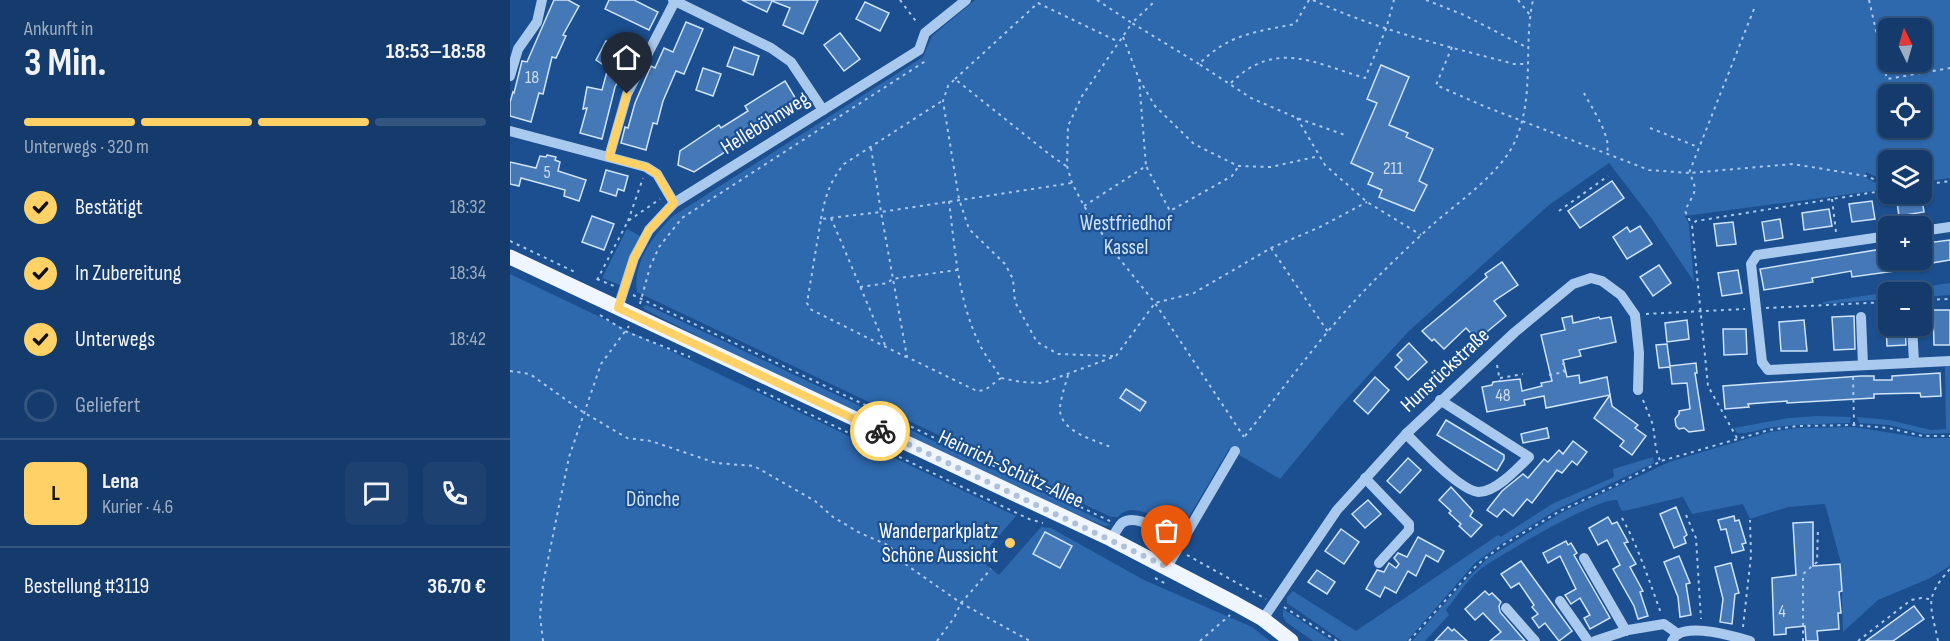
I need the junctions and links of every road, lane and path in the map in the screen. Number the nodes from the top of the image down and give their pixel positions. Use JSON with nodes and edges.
{"nodes":[{"id":1,"x":542,"y":0,"type":"edge"},
{"id":2,"x":674,"y":0,"type":"edge"},
{"id":3,"x":900,"y":0,"type":"edge"},
{"id":4,"x":966,"y":0,"type":"edge"},
{"id":5,"x":1097,"y":0,"type":"edge"},
{"id":6,"x":1156,"y":0,"type":"edge"},
{"id":7,"x":1311,"y":0,"type":"edge"},
{"id":8,"x":1394,"y":0,"type":"edge"},
{"id":9,"x":1426,"y":0,"type":"edge"},
{"id":10,"x":1518,"y":0,"type":"edge"},
{"id":11,"x":1533,"y":0,"type":"edge"},
{"id":12,"x":1869,"y":0,"type":"edge"},
{"id":13,"x":1754,"y":9,"type":"dead end"},
{"id":14,"x":1530,"y":15,"type":"junction"},
{"id":15,"x":1132,"y":23,"type":"junction"},
{"id":16,"x":1386,"y":29,"type":"junction"},
{"id":17,"x":925,"y":33,"type":"junction"},
{"id":18,"x":1123,"y":37,"type":"junction"},
{"id":19,"x":1119,"y":42,"type":"junction"},
{"id":20,"x":1452,"y":47,"type":"junction"},
{"id":21,"x":1528,"y":48,"type":"junction"},
{"id":22,"x":1199,"y":64,"type":"junction"},
{"id":23,"x":1528,"y":64,"type":"junction"},
{"id":24,"x":1950,"y":68,"type":"edge"},
{"id":25,"x":510,"y":76,"type":"edge"},
{"id":26,"x":955,"y":79,"type":"junction"},
{"id":27,"x":1139,"y":79,"type":"junction"},
{"id":28,"x":1231,"y":84,"type":"junction"},
{"id":29,"x":1584,"y":93,"type":"dead end"},
{"id":30,"x":943,"y":101,"type":"junction"},
{"id":31,"x":823,"y":110,"type":"junction"},
{"id":32,"x":1297,"y":117,"type":"junction"},
{"id":33,"x":1523,"y":120,"type":"junction"},
{"id":34,"x":1650,"y":128,"type":"dead end"},
{"id":35,"x":510,"y":131,"type":"edge"},
{"id":36,"x":1345,"y":135,"type":"dead end"},
{"id":37,"x":1698,"y":147,"type":"junction"},
{"id":38,"x":871,"y":148,"type":"junction"},
{"id":39,"x":1607,"y":152,"type":"junction"},
{"id":40,"x":1319,"y":156,"type":"junction"},
{"id":41,"x":609,"y":157,"type":"junction"},
{"id":42,"x":1067,"y":166,"type":"junction"},
{"id":43,"x":1146,"y":166,"type":"junction"},
{"id":44,"x":1239,"y":166,"type":"junction"},
{"id":45,"x":646,"y":167,"type":"junction"},
{"id":46,"x":1689,"y":173,"type":"junction"},
{"id":47,"x":1608,"y":176,"type":"dead end"},
{"id":48,"x":1878,"y":181,"type":"edge"},
{"id":49,"x":1950,"y":181,"type":"edge"},
{"id":50,"x":1072,"y":183,"type":"junction"},
{"id":51,"x":1932,"y":184,"type":"edge"},
{"id":52,"x":1832,"y":198,"type":"dead end"},
{"id":53,"x":671,"y":199,"type":"junction"},
{"id":54,"x":959,"y":199,"type":"junction"},
{"id":55,"x":949,"y":201,"type":"junction"},
{"id":56,"x":1367,"y":202,"type":"junction"},
{"id":57,"x":1084,"y":206,"type":"junction"},
{"id":58,"x":1560,"y":211,"type":"dead end"},
{"id":59,"x":881,"y":212,"type":"junction"},
{"id":60,"x":831,"y":218,"type":"junction"},
{"id":61,"x":821,"y":219,"type":"junction"},
{"id":62,"x":628,"y":221,"type":"junction"},
{"id":63,"x":1692,"y":225,"type":"dead end"},
{"id":64,"x":1950,"y":227,"type":"edge"},
{"id":65,"x":1932,"y":230,"type":"edge"},
{"id":66,"x":1421,"y":235,"type":"junction"},
{"id":67,"x":1878,"y":238,"type":"edge"},
{"id":68,"x":510,"y":241,"type":"edge"},
{"id":69,"x":1838,"y":244,"type":"junction"},
{"id":70,"x":1271,"y":248,"type":"junction"},
{"id":71,"x":510,"y":257,"type":"edge"},
{"id":72,"x":559,"y":263,"type":"dead end"},
{"id":73,"x":958,"y":270,"type":"junction"},
{"id":74,"x":892,"y":279,"type":"junction"},
{"id":75,"x":596,"y":282,"type":"dead end"},
{"id":76,"x":860,"y":287,"type":"junction"},
{"id":77,"x":633,"y":295,"type":"dead end"},
{"id":78,"x":1950,"y":299,"type":"edge"},
{"id":79,"x":642,"y":300,"type":"junction"},
{"id":80,"x":1932,"y":300,"type":"edge"},
{"id":81,"x":1878,"y":302,"type":"edge"},
{"id":82,"x":1155,"y":303,"type":"junction"},
{"id":83,"x":618,"y":308,"type":"junction"},
{"id":84,"x":1756,"y":308,"type":"junction"},
{"id":85,"x":1635,"y":315,"type":"junction"},
{"id":86,"x":1861,"y":317,"type":"dead end"},
{"id":87,"x":1328,"y":332,"type":"junction"},
{"id":88,"x":1913,"y":336,"type":"edge"},
{"id":89,"x":885,"y":345,"type":"junction"},
{"id":90,"x":1116,"y":356,"type":"junction"},
{"id":91,"x":1489,"y":356,"type":"junction"},
{"id":92,"x":907,"y":357,"type":"junction"},
{"id":93,"x":694,"y":359,"type":"dead end"},
{"id":94,"x":1950,"y":361,"type":"edge"},
{"id":95,"x":1564,"y":362,"type":"dead end"},
{"id":96,"x":1914,"y":362,"type":"junction"},
{"id":97,"x":1858,"y":366,"type":"junction"},
{"id":98,"x":510,"y":371,"type":"edge"},
{"id":99,"x":1523,"y":374,"type":"dead end"},
{"id":100,"x":1068,"y":375,"type":"junction"},
{"id":101,"x":1549,"y":375,"type":"dead end"},
{"id":102,"x":1001,"y":378,"type":"junction"},
{"id":103,"x":756,"y":388,"type":"dead end"},
{"id":104,"x":1638,"y":390,"type":"joint"},
{"id":105,"x":1440,"y":400,"type":"junction"},
{"id":106,"x":583,"y":412,"type":"junction"},
{"id":107,"x":1854,"y":425,"type":"junction"},
{"id":108,"x":1406,"y":434,"type":"junction"},
{"id":109,"x":1950,"y":436,"type":"edge"},
{"id":110,"x":1244,"y":437,"type":"junction"},
{"id":111,"x":1113,"y":448,"type":"dead end"},
{"id":112,"x":1234,"y":451,"type":"joint"},
{"id":113,"x":1660,"y":461,"type":"junction"},
{"id":114,"x":1365,"y":478,"type":"junction"},
{"id":115,"x":1686,"y":515,"type":"dead end"},
{"id":116,"x":1622,"y":518,"type":"dead end"},
{"id":117,"x":1750,"y":520,"type":"dead end"},
{"id":118,"x":1048,"y":523,"type":"dead end"},
{"id":119,"x":1121,"y":526,"type":"junction"},
{"id":120,"x":1818,"y":528,"type":"dead end"},
{"id":121,"x":1111,"y":539,"type":"junction"},
{"id":122,"x":1178,"y":546,"type":"junction"},
{"id":123,"x":1584,"y":558,"type":"dead end"},
{"id":124,"x":1379,"y":563,"type":"dead end"},
{"id":125,"x":1167,"y":567,"type":"junction"},
{"id":126,"x":991,"y":569,"type":"dead end"},
{"id":127,"x":1950,"y":569,"type":"edge"},
{"id":128,"x":1929,"y":599,"type":"junction"},
{"id":129,"x":1560,"y":601,"type":"dead end"},
{"id":130,"x":961,"y":603,"type":"junction"},
{"id":131,"x":1274,"y":603,"type":"junction"},
{"id":132,"x":1506,"y":608,"type":"dead end"},
{"id":133,"x":1230,"y":615,"type":"dead end"},
{"id":134,"x":1263,"y":619,"type":"junction"},
{"id":135,"x":1664,"y":624,"type":"junction"},
{"id":136,"x":1626,"y":631,"type":"junction"},
{"id":137,"x":1702,"y":631,"type":"junction"},
{"id":138,"x":1675,"y":637,"type":"edge"},
{"id":139,"x":1746,"y":640,"type":"edge"},
{"id":140,"x":543,"y":641,"type":"edge"},
{"id":141,"x":937,"y":641,"type":"edge"},
{"id":142,"x":1030,"y":641,"type":"edge"},
{"id":143,"x":1200,"y":641,"type":"edge"},
{"id":144,"x":1291,"y":641,"type":"edge"},
{"id":145,"x":1337,"y":641,"type":"edge"},
{"id":146,"x":1409,"y":641,"type":"edge"},
{"id":147,"x":1534,"y":641,"type":"edge"},
{"id":148,"x":1588,"y":641,"type":"edge"},
{"id":149,"x":1595,"y":641,"type":"edge"},
{"id":150,"x":1803,"y":641,"type":"edge"},
{"id":151,"x":1858,"y":641,"type":"edge"},
{"id":152,"x":1938,"y":641,"type":"edge"}],
"edges":[{"from":1,"to":25,"type":"street"},
{"from":2,"to":31,"type":"street"},
{"from":2,"to":41,"type":"street"},
{"from":3,"to":17,"type":"path"},
{"from":4,"to":17,"type":"street","name":"Helleböhnweg"},
{"from":5,"to":15,"type":"path"},
{"from":6,"to":15,"type":"path"},
{"from":7,"to":16,"type":"path"},
{"from":7,"to":22,"type":"path"},
{"from":8,"to":16,"type":"path"},
{"from":9,"to":21,"type":"path"},
{"from":10,"to":14,"type":"path"},
{"from":11,"to":14,"type":"path"},
{"from":12,"to":24,"type":"path"},
{"from":13,"to":37,"type":"path"},
{"from":14,"to":21,"type":"path"},
{"from":15,"to":18,"type":"path"},
{"from":15,"to":22,"type":"path"},
{"from":16,"to":20,"type":"path"},
{"from":16,"to":28,"type":"path"},
{"from":17,"to":31,"type":"street","name":"Helleböhnweg"},
{"from":17,"to":79,"type":"path"},
{"from":18,"to":19,"type":"path"},
{"from":18,"to":27,"type":"path"},
{"from":19,"to":26,"type":"path"},
{"from":19,"to":42,"type":"path"},
{"from":20,"to":23,"type":"path"},
{"from":20,"to":33,"type":"path"},
{"from":21,"to":23,"type":"path"},
{"from":22,"to":28,"type":"path"},
{"from":23,"to":33,"type":"path"},
{"from":26,"to":30,"type":"path"},
{"from":26,"to":42,"type":"path"},
{"from":27,"to":43,"type":"path"},
{"from":27,"to":44,"type":"path"},
{"from":28,"to":32,"type":"path"},
{"from":29,"to":39,"type":"path"},
{"from":30,"to":38,"type":"path"},
{"from":30,"to":54,"type":"path"},
{"from":31,"to":53,"type":"street","name":"Helleböhnweg"},
{"from":32,"to":36,"type":"path"},
{"from":32,"to":40,"type":"path"},
{"from":33,"to":39,"type":"path"},
{"from":33,"to":66,"type":"path"},
{"from":34,"to":37,"type":"path"},
{"from":35,"to":41,"type":"street"},
{"from":37,"to":46,"type":"path"},
{"from":38,"to":59,"type":"path"},
{"from":38,"to":61,"type":"path"},
{"from":39,"to":46,"type":"path"},
{"from":40,"to":44,"type":"path"},
{"from":40,"to":56,"type":"path"},
{"from":41,"to":45,"type":"street"},
{"from":42,"to":50,"type":"path"},
{"from":43,"to":44,"type":"path"},
{"from":43,"to":57,"type":"path"},
{"from":45,"to":53,"type":"street"},
{"from":45,"to":62,"type":"path"},
{"from":46,"to":48,"type":"path"},
{"from":46,"to":63,"type":"path"},
{"from":47,"to":58,"type":"path"},
{"from":49,"to":51,"type":"path"},
{"from":50,"to":54,"type":"path"},
{"from":50,"to":57,"type":"path"},
{"from":52,"to":69,"type":"path"},
{"from":53,"to":62,"type":"path"},
{"from":53,"to":83,"type":"street","name":"Helleböhnweg"},
{"from":54,"to":55,"type":"path"},
{"from":54,"to":90,"type":"path"},
{"from":55,"to":59,"type":"path"},
{"from":55,"to":73,"type":"path"},
{"from":56,"to":66,"type":"path"},
{"from":56,"to":70,"type":"path"},
{"from":57,"to":82,"type":"path"},
{"from":59,"to":60,"type":"path"},
{"from":59,"to":74,"type":"path"},
{"from":60,"to":61,"type":"path"},
{"from":60,"to":76,"type":"path"},
{"from":61,"to":89,"type":"path"},
{"from":62,"to":75,"type":"path"},
{"from":64,"to":65,"type":"street"},
{"from":66,"to":87,"type":"path"},
{"from":67,"to":69,"type":"street"},
{"from":68,"to":72,"type":"path"},
{"from":69,"to":84,"type":"street"},
{"from":70,"to":82,"type":"path"},
{"from":70,"to":87,"type":"path"},
{"from":71,"to":83,"type":"main road","name":"Heinrich-Schütz-Allee"},
{"from":73,"to":74,"type":"path"},
{"from":73,"to":102,"type":"path"},
{"from":74,"to":76,"type":"path"},
{"from":74,"to":92,"type":"path"},
{"from":76,"to":89,"type":"path"},
{"from":77,"to":79,"type":"path"},
{"from":78,"to":80,"type":"path"},
{"from":79,"to":119,"type":"path"},
{"from":81,"to":84,"type":"path"},
{"from":82,"to":90,"type":"path"},
{"from":82,"to":110,"type":"path"},
{"from":83,"to":121,"type":"main road","name":"Heinrich-Schütz-Allee"},
{"from":84,"to":85,"type":"path"},
{"from":84,"to":97,"type":"street"},
{"from":85,"to":91,"type":"street","name":"Hunsrückstraße"},
{"from":85,"to":104,"type":"street"},
{"from":86,"to":97,"type":"street"},
{"from":87,"to":110,"type":"path"},
{"from":88,"to":96,"type":"street"},
{"from":89,"to":92,"type":"path"},
{"from":90,"to":100,"type":"path"},
{"from":91,"to":99,"type":"path"},
{"from":91,"to":105,"type":"street","name":"Hunsrückstraße"},
{"from":92,"to":102,"type":"path"},
{"from":93,"to":106,"type":"path"},
{"from":94,"to":96,"type":"street"},
{"from":95,"to":101,"type":"path"},
{"from":96,"to":97,"type":"street"},
{"from":97,"to":107,"type":"path"},
{"from":98,"to":106,"type":"path"},
{"from":100,"to":102,"type":"path"},
{"from":100,"to":111,"type":"path"},
{"from":103,"to":118,"type":"path"},
{"from":104,"to":113,"type":"path"},
{"from":105,"to":108,"type":"street","name":"Hunsrückstraße"},
{"from":105,"to":108,"type":"street"},
{"from":106,"to":130,"type":"path"},
{"from":106,"to":140,"type":"path"},
{"from":107,"to":109,"type":"path"},
{"from":107,"to":113,"type":"path"},
{"from":108,"to":114,"type":"street","name":"Hunsrückstraße"},
{"from":110,"to":112,"type":"path"},
{"from":112,"to":122,"type":"street"},
{"from":113,"to":146,"type":"path"},
{"from":114,"to":124,"type":"street"},
{"from":114,"to":131,"type":"street","name":"Hunsrückstraße"},
{"from":115,"to":137,"type":"path"},
{"from":116,"to":135,"type":"path"},
{"from":117,"to":139,"type":"path"},
{"from":119,"to":121,"type":"street"},
{"from":119,"to":122,"type":"street"},
{"from":120,"to":150,"type":"path"},
{"from":121,"to":125,"type":"main road","name":"Heinrich-Schütz-Allee"},
{"from":122,"to":125,"type":"street"},
{"from":122,"to":131,"type":"path"},
{"from":123,"to":136,"type":"street"},
{"from":125,"to":134,"type":"main road","name":"Heinrich-Schütz-Allee"},
{"from":126,"to":130,"type":"path"},
{"from":127,"to":128,"type":"path"},
{"from":128,"to":151,"type":"path"},
{"from":128,"to":152,"type":"path"},
{"from":129,"to":148,"type":"street"},
{"from":130,"to":141,"type":"path"},
{"from":130,"to":142,"type":"path"},
{"from":131,"to":134,"type":"street","name":"Hunsrückstraße"},
{"from":131,"to":145,"type":"path"},
{"from":132,"to":147,"type":"street"},
{"from":133,"to":143,"type":"path"},
{"from":134,"to":144,"type":"main road","name":"Heinrich-Schütz-Allee"},
{"from":135,"to":136,"type":"street"},
{"from":135,"to":138,"type":"street"},
{"from":136,"to":149,"type":"street"},
{"from":137,"to":138,"type":"street"},
{"from":137,"to":139,"type":"street"}]}
